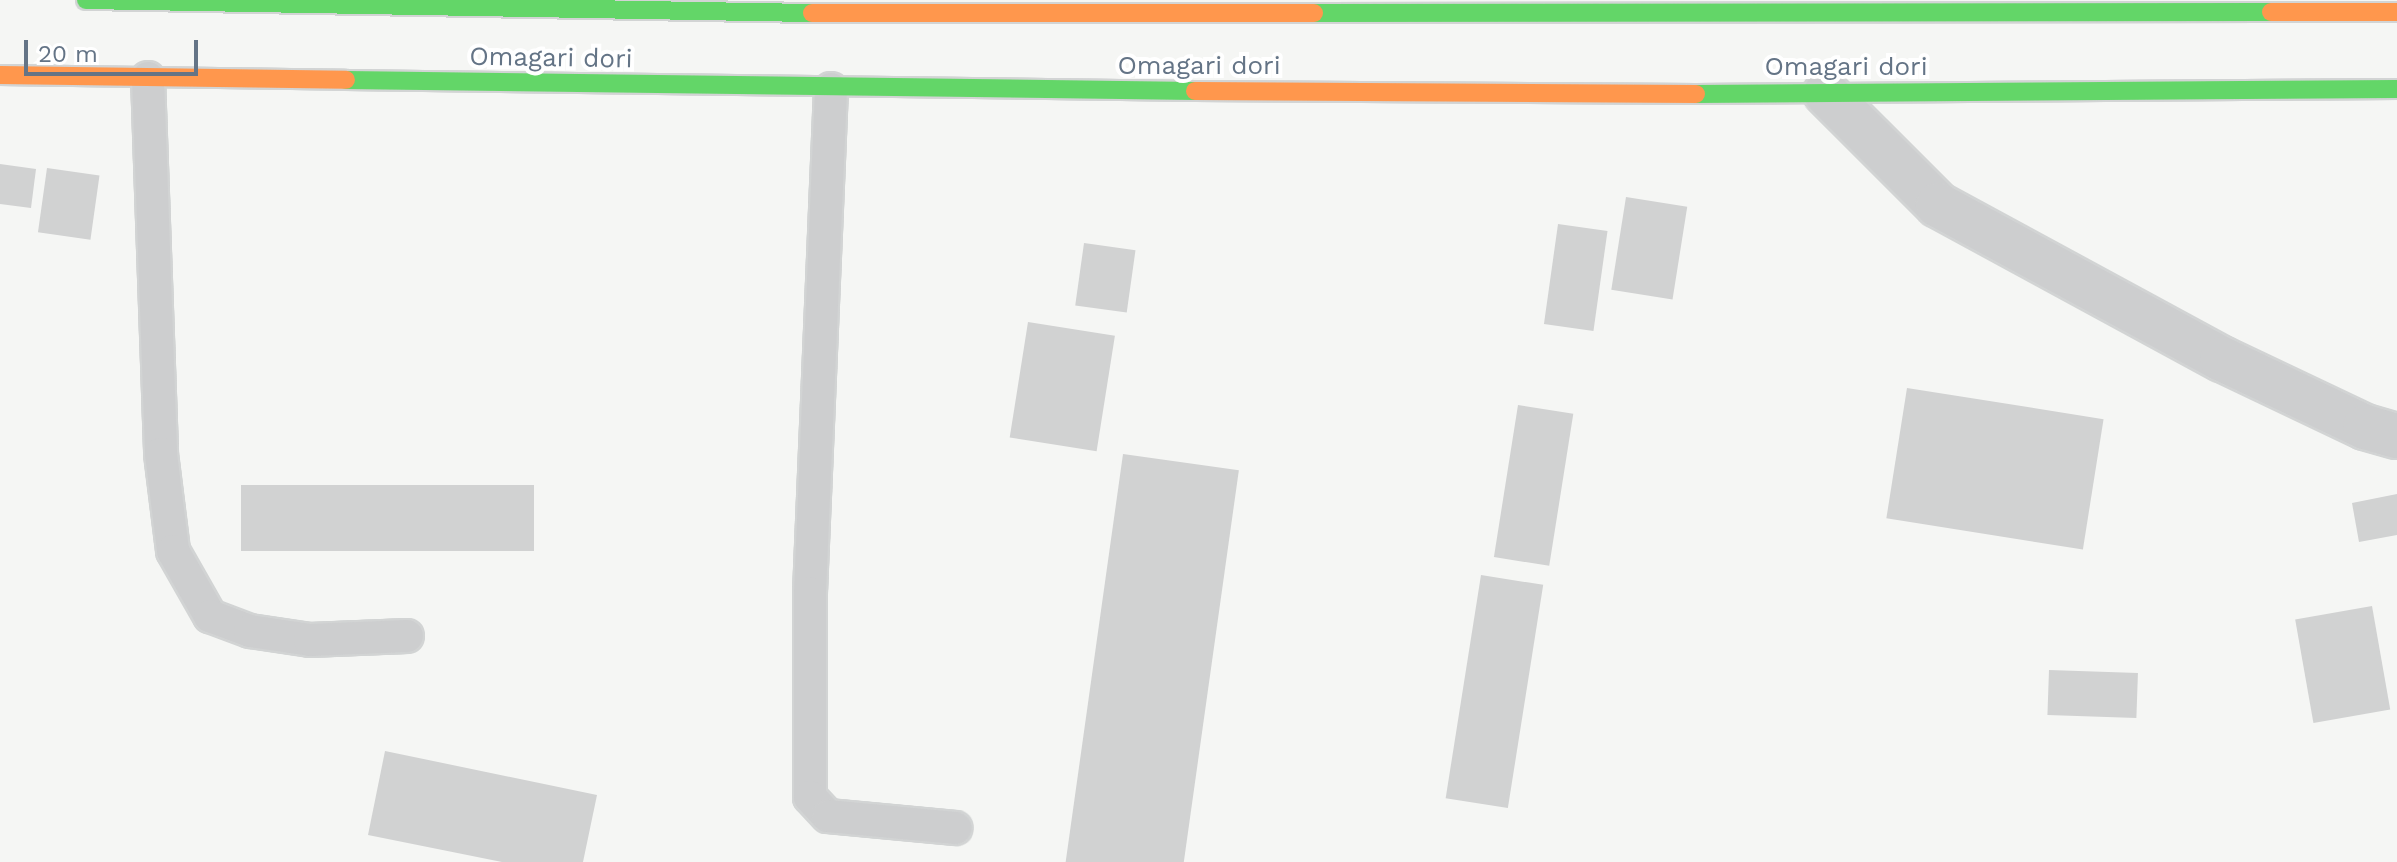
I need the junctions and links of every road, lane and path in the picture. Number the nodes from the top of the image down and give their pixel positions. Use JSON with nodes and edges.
{"nodes":[{"id":1,"x":86,"y":0,"type":"edge"},
{"id":2,"x":2397,"y":12,"type":"edge"},
{"id":3,"x":0,"y":75,"type":"edge"},
{"id":4,"x":148,"y":78,"type":"junction"},
{"id":5,"x":831,"y":89,"type":"junction"},
{"id":6,"x":2397,"y":89,"type":"edge"},
{"id":7,"x":1826,"y":93,"type":"junction"},
{"id":8,"x":2397,"y":436,"type":"edge"},
{"id":9,"x":407,"y":636,"type":"dead end"},
{"id":10,"x":955,"y":828,"type":"dead end"}],
"edges":[{"from":1,"to":2,"type":"street","name":"Omagari dori"},
{"from":3,"to":4,"type":"street","name":"Omagari dori"},
{"from":4,"to":5,"type":"street","name":"Omagari dori"},
{"from":4,"to":9,"type":"lane"},
{"from":5,"to":7,"type":"street","name":"Omagari dori"},
{"from":5,"to":10,"type":"lane"},
{"from":6,"to":7,"type":"street","name":"Omagari dori"},
{"from":7,"to":8,"type":"street"}]}
